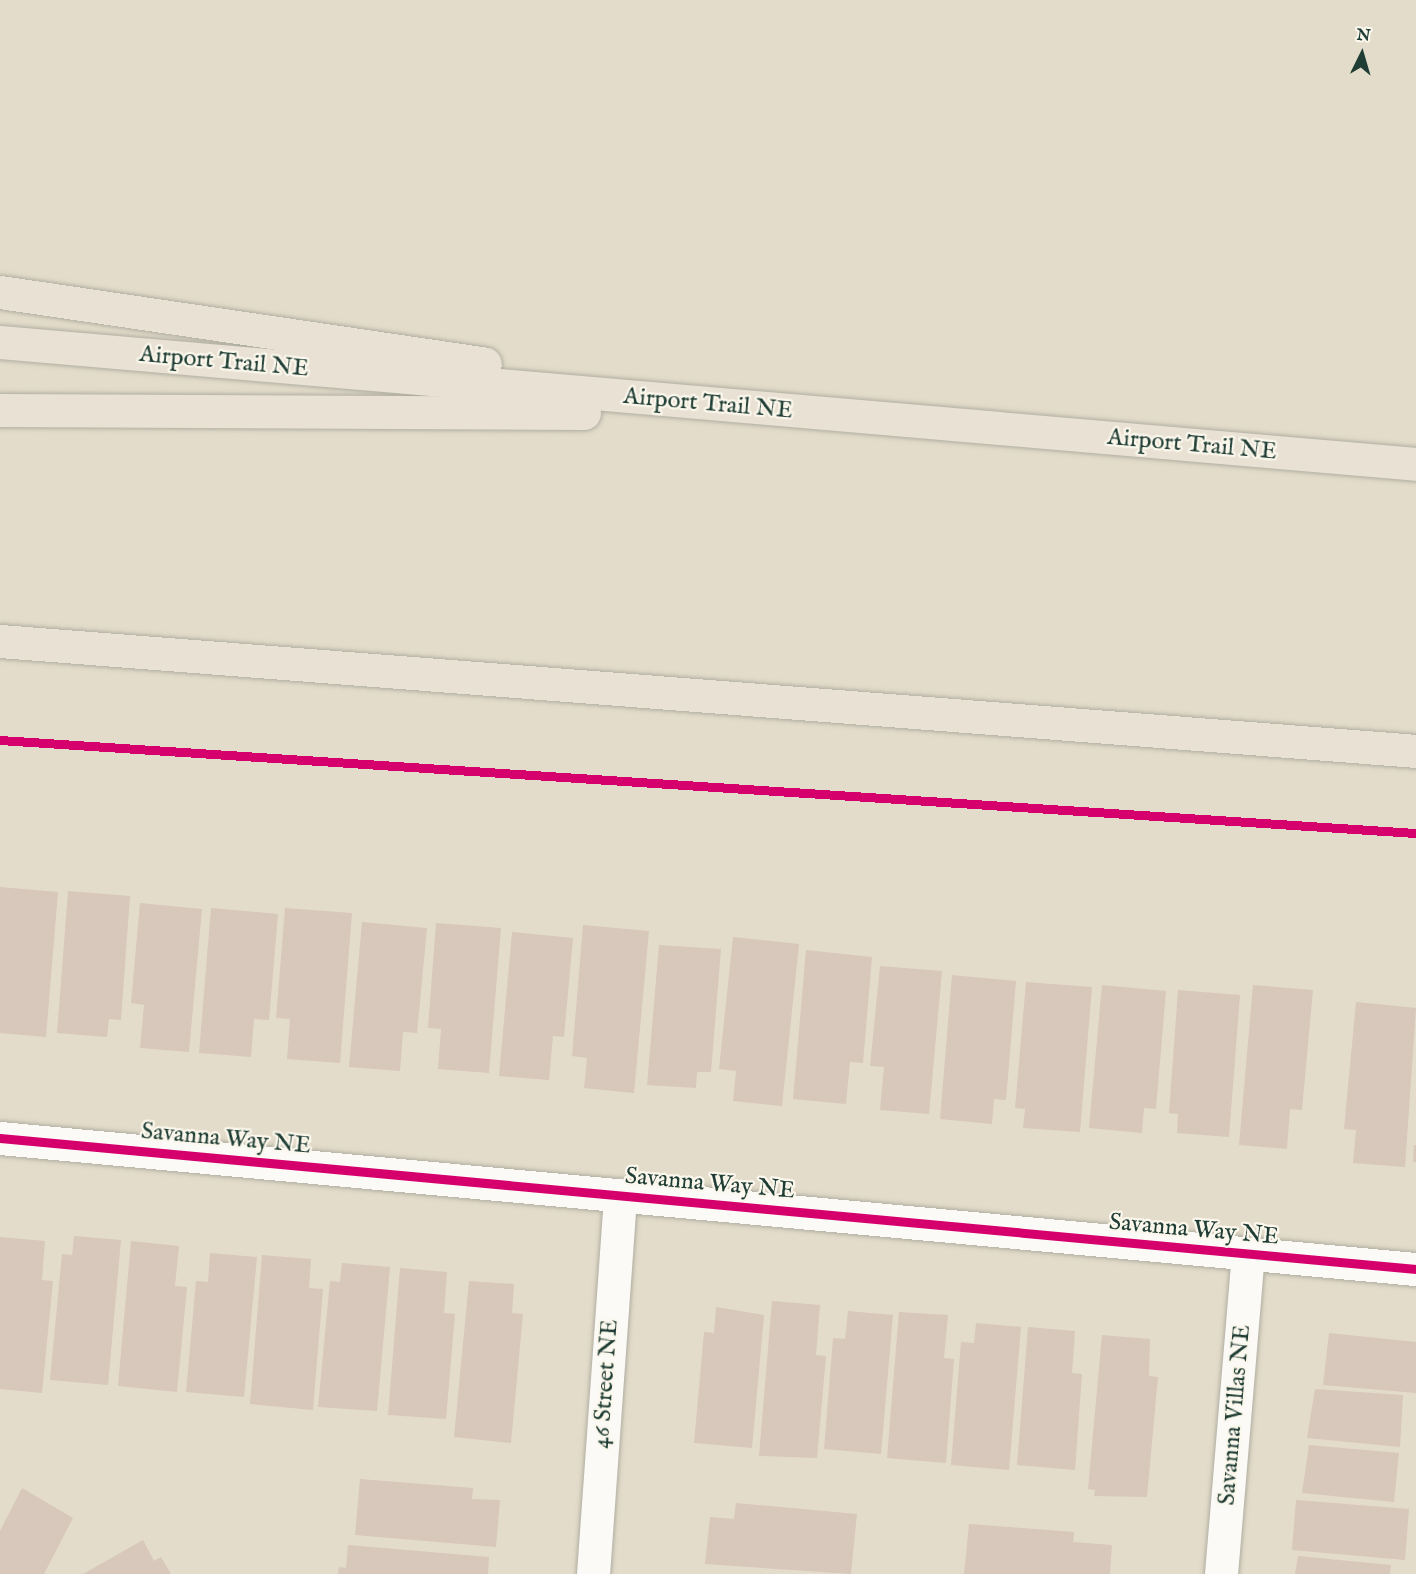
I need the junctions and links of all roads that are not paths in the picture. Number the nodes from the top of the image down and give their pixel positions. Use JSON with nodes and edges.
{"nodes":[{"id":1,"x":0,"y":292,"type":"edge"},
{"id":2,"x":0,"y":342,"type":"edge"},
{"id":3,"x":0,"y":410,"type":"edge"},
{"id":4,"x":822,"y":414,"type":"junction"},
{"id":5,"x":1416,"y":464,"type":"edge"},
{"id":6,"x":0,"y":641,"type":"edge"},
{"id":7,"x":1416,"y":751,"type":"edge"},
{"id":8,"x":0,"y":1138,"type":"edge"},
{"id":9,"x":620,"y":1195,"type":"junction"},
{"id":10,"x":1248,"y":1255,"type":"junction"},
{"id":11,"x":1416,"y":1269,"type":"edge"},
{"id":12,"x":593,"y":1574,"type":"edge"},
{"id":13,"x":1221,"y":1574,"type":"edge"}],
"edges":[{"from":1,"to":4,"type":"main road"},
{"from":2,"to":4,"type":"main road","name":"Airport Trail NE"},
{"from":3,"to":4,"type":"main road"},
{"from":4,"to":5,"type":"main road","name":"Airport Trail NE"},
{"from":6,"to":7,"type":"main road"},
{"from":8,"to":9,"type":"street","name":"Savanna Way NE"},
{"from":9,"to":10,"type":"street","name":"Savanna Way NE"},
{"from":9,"to":12,"type":"street","name":"46 Street NE"},
{"from":10,"to":11,"type":"street","name":"Savanna Way NE"},
{"from":10,"to":13,"type":"street","name":"Savanna Villas NE"}]}
